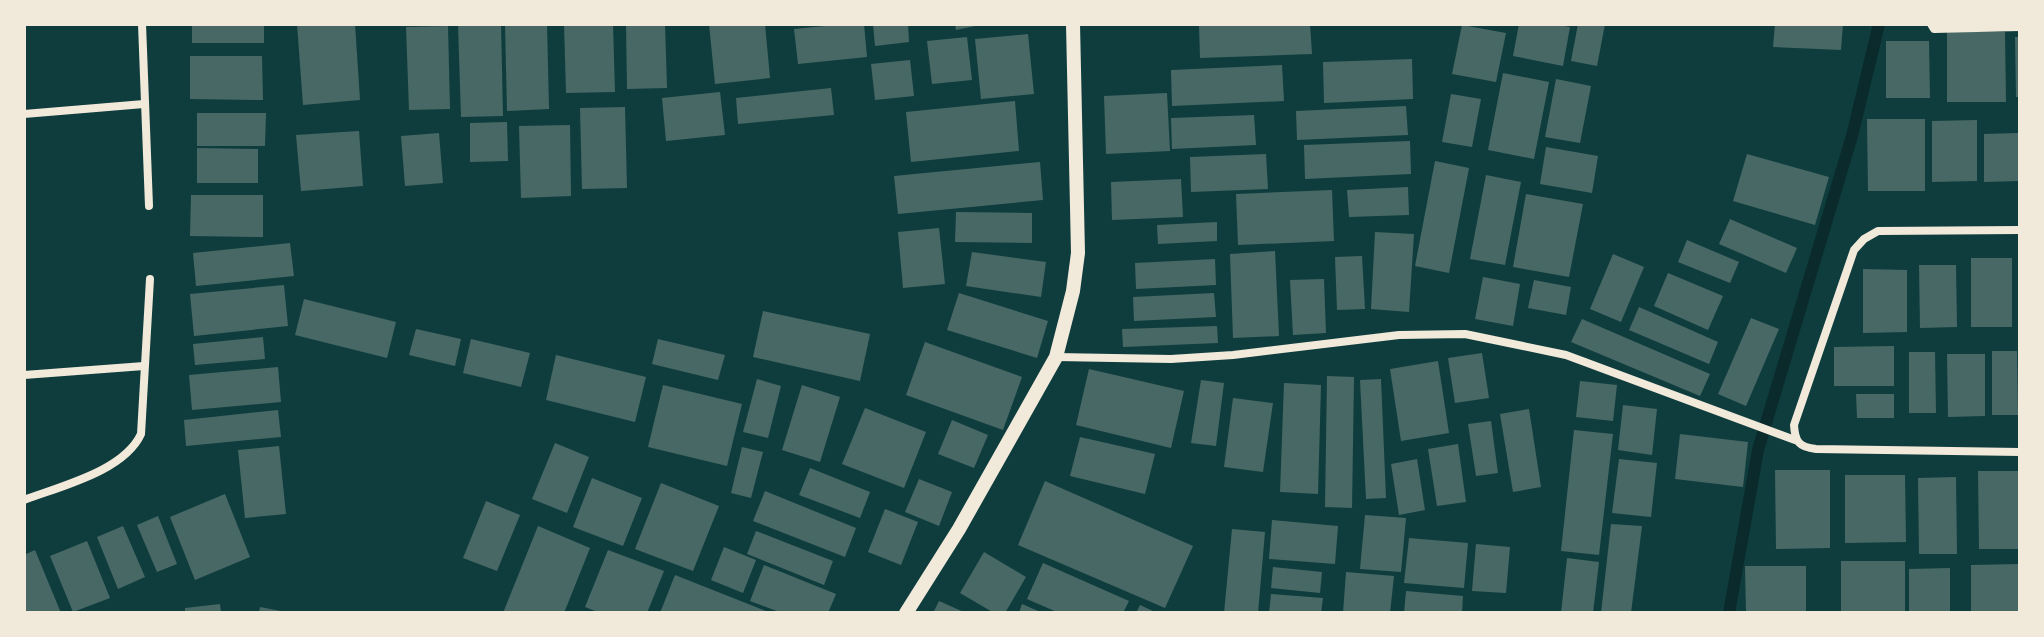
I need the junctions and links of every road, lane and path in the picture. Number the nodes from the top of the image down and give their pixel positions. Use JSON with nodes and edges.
{"nodes":[{"id":1,"x":142,"y":24,"type":"edge"},
{"id":2,"x":1073,"y":24,"type":"edge"},
{"id":3,"x":1931,"y":24,"type":"edge"},
{"id":4,"x":2020,"y":27,"type":"edge"},
{"id":5,"x":144,"y":104,"type":"junction"},
{"id":6,"x":24,"y":114,"type":"edge"},
{"id":7,"x":149,"y":206,"type":"dead end"},
{"id":8,"x":2020,"y":230,"type":"edge"},
{"id":9,"x":150,"y":279,"type":"dead end"},
{"id":10,"x":1056,"y":357,"type":"junction"},
{"id":11,"x":144,"y":366,"type":"junction"},
{"id":12,"x":24,"y":375,"type":"edge"},
{"id":13,"x":1795,"y":440,"type":"junction"},
{"id":14,"x":2020,"y":452,"type":"edge"},
{"id":15,"x":24,"y":500,"type":"edge"},
{"id":16,"x":906,"y":613,"type":"edge"}],
"edges":[{"from":1,"to":5,"type":"street"},
{"from":2,"to":10,"type":"street"},
{"from":3,"to":4,"type":"street"},
{"from":5,"to":6,"type":"street"},
{"from":5,"to":7,"type":"street"},
{"from":8,"to":13,"type":"street"},
{"from":9,"to":11,"type":"street"},
{"from":10,"to":13,"type":"street"},
{"from":10,"to":16,"type":"street"},
{"from":11,"to":12,"type":"street"},
{"from":11,"to":15,"type":"street"},
{"from":13,"to":14,"type":"street"}]}
